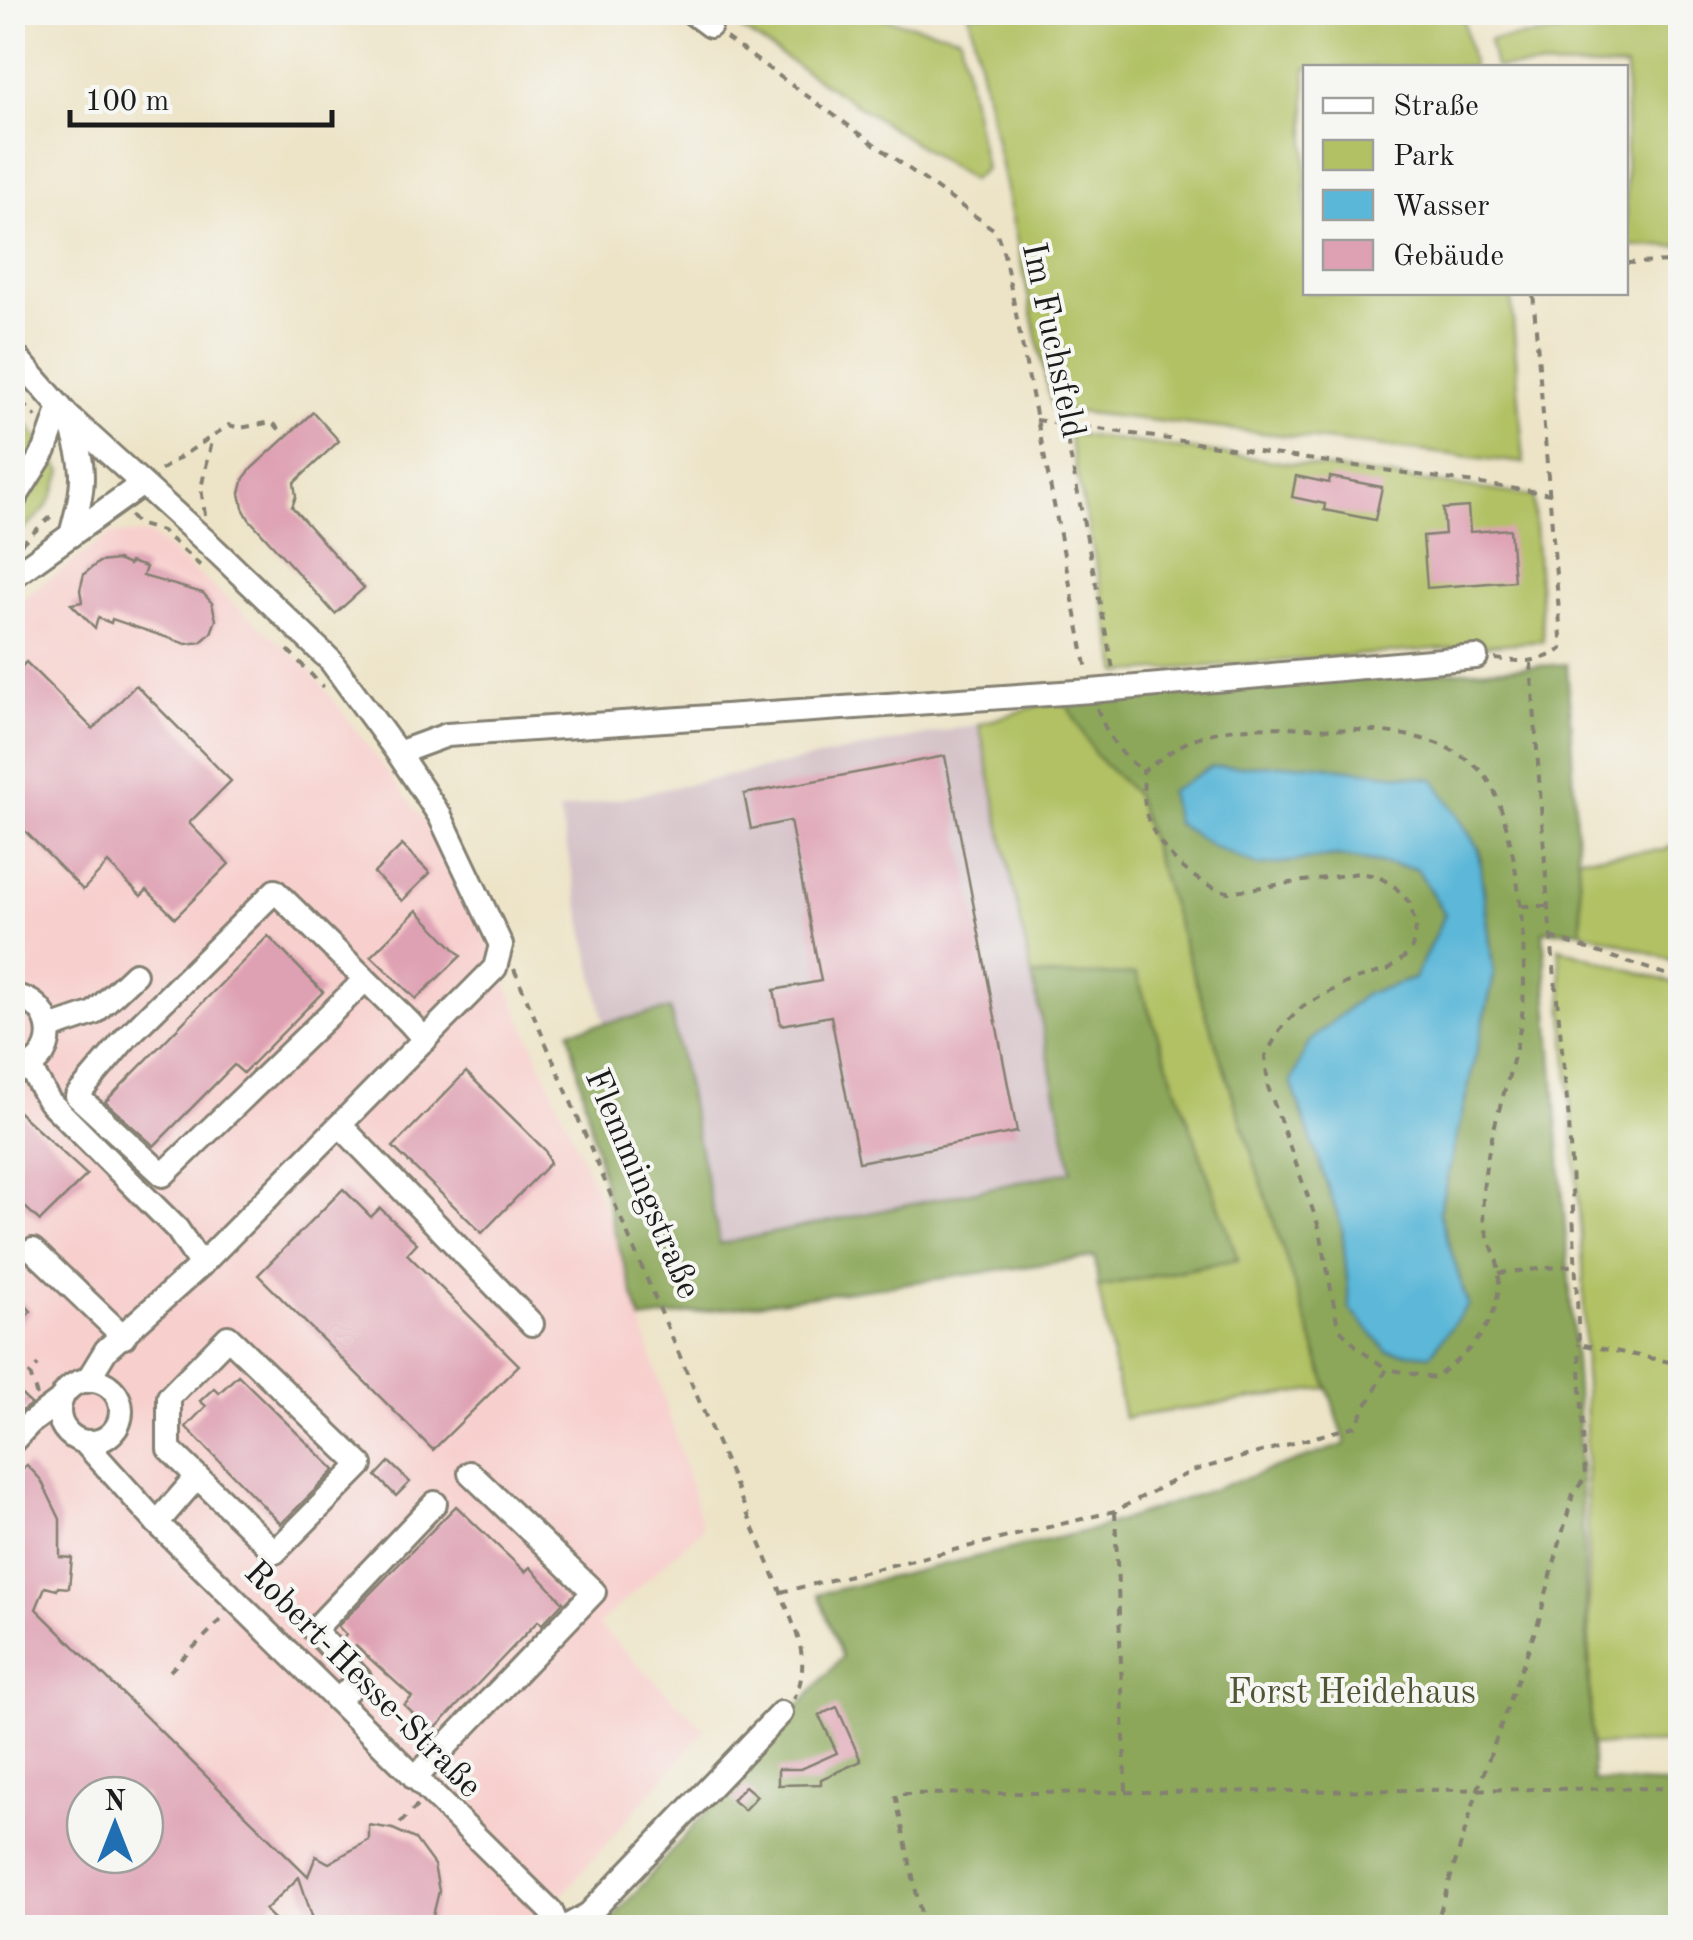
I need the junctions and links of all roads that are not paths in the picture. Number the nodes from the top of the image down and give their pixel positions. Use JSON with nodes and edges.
{"nodes":[{"id":1,"x":12,"y":352,"type":"edge"},
{"id":2,"x":64,"y":411,"type":"junction"},
{"id":3,"x":151,"y":477,"type":"junction"},
{"id":4,"x":12,"y":503,"type":"edge"},
{"id":5,"x":70,"y":535,"type":"junction"},
{"id":6,"x":12,"y":576,"type":"edge"},
{"id":7,"x":1476,"y":656,"type":"road end"},
{"id":8,"x":398,"y":753,"type":"junction"},
{"id":9,"x":136,"y":974,"type":"dead end"},
{"id":10,"x":365,"y":980,"type":"junction"},
{"id":11,"x":14,"y":993,"type":"edge"},
{"id":12,"x":50,"y":1028,"type":"junction"},
{"id":13,"x":425,"y":1040,"type":"junction"},
{"id":14,"x":21,"y":1070,"type":"edge"},
{"id":15,"x":340,"y":1126,"type":"junction"},
{"id":16,"x":33,"y":1250,"type":"dead end"},
{"id":17,"x":201,"y":1265,"type":"junction"},
{"id":18,"x":532,"y":1324,"type":"dead end"},
{"id":19,"x":124,"y":1338,"type":"junction"},
{"id":20,"x":87,"y":1381,"type":"junction"},
{"id":21,"x":111,"y":1388,"type":"junction"},
{"id":22,"x":54,"y":1409,"type":"junction"},
{"id":23,"x":109,"y":1435,"type":"junction"},
{"id":24,"x":17,"y":1438,"type":"edge"},
{"id":25,"x":84,"y":1442,"type":"junction"},
{"id":26,"x":470,"y":1473,"type":"dead end"},
{"id":27,"x":198,"y":1478,"type":"junction"},
{"id":28,"x":118,"y":1480,"type":"junction"},
{"id":29,"x":435,"y":1503,"type":"dead end"},
{"id":30,"x":156,"y":1523,"type":"junction"},
{"id":31,"x":338,"y":1700,"type":"junction"},
{"id":32,"x":781,"y":1713,"type":"road end"},
{"id":33,"x":415,"y":1778,"type":"junction"},
{"id":34,"x":561,"y":1928,"type":"edge"}],
"edges":[{"from":1,"to":2,"type":"street"},
{"from":2,"to":3,"type":"street"},
{"from":2,"to":4,"type":"street"},
{"from":2,"to":5,"type":"street"},
{"from":3,"to":5,"type":"street"},
{"from":3,"to":8,"type":"street"},
{"from":5,"to":6,"type":"street"},
{"from":7,"to":8,"type":"street"},
{"from":8,"to":13,"type":"street"},
{"from":9,"to":12,"type":"street"},
{"from":10,"to":10,"type":"street"},
{"from":10,"to":13,"type":"street"},
{"from":11,"to":12,"type":"street"},
{"from":12,"to":14,"type":"street"},
{"from":13,"to":15,"type":"street"},
{"from":14,"to":17,"type":"street"},
{"from":15,"to":17,"type":"street"},
{"from":15,"to":18,"type":"street"},
{"from":16,"to":19,"type":"street"},
{"from":17,"to":19,"type":"street"},
{"from":19,"to":20,"type":"street"},
{"from":19,"to":21,"type":"street"},
{"from":20,"to":21,"type":"street"},
{"from":20,"to":22,"type":"street"},
{"from":21,"to":23,"type":"street"},
{"from":22,"to":24,"type":"street"},
{"from":22,"to":25,"type":"street"},
{"from":23,"to":25,"type":"street"},
{"from":23,"to":28,"type":"street"},
{"from":25,"to":28,"type":"street","name":"Robert-Hesse-Straße"},
{"from":26,"to":33,"type":"street"},
{"from":27,"to":27,"type":"street"},
{"from":27,"to":30,"type":"street"},
{"from":28,"to":30,"type":"street","name":"Robert-Hesse-Straße"},
{"from":29,"to":31,"type":"street"},
{"from":30,"to":31,"type":"street","name":"Robert-Hesse-Straße"},
{"from":31,"to":33,"type":"street","name":"Robert-Hesse-Straße"},
{"from":32,"to":34,"type":"street"},
{"from":33,"to":34,"type":"street","name":"Robert-Hesse-Straße"}]}
